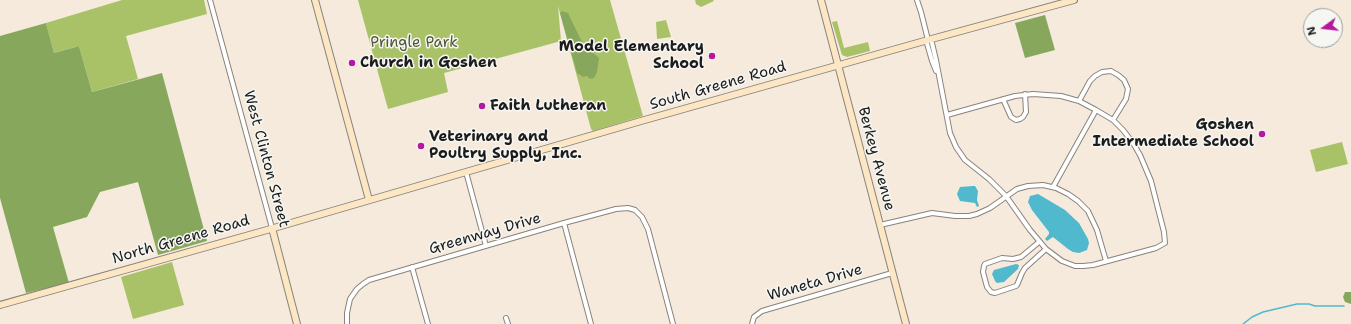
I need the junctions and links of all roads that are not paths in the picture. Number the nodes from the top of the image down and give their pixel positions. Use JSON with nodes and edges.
{"nodes":[{"id":1,"x":210,"y":0,"type":"edge"},
{"id":2,"x":315,"y":0,"type":"edge"},
{"id":3,"x":821,"y":0,"type":"edge"},
{"id":4,"x":917,"y":0,"type":"edge"},
{"id":5,"x":1074,"y":0,"type":"edge"},
{"id":6,"x":928,"y":40,"type":"junction"},
{"id":7,"x":838,"y":65,"type":"junction"},
{"id":8,"x":1025,"y":94,"type":"junction"},
{"id":9,"x":1003,"y":100,"type":"junction"},
{"id":10,"x":1079,"y":101,"type":"junction"},
{"id":11,"x":1096,"y":110,"type":"junction"},
{"id":12,"x":947,"y":115,"type":"junction"},
{"id":13,"x":1113,"y":120,"type":"junction"},
{"id":14,"x":466,"y":172,"type":"junction"},
{"id":15,"x":1053,"y":187,"type":"junction"},
{"id":16,"x":1006,"y":196,"type":"junction"},
{"id":17,"x":370,"y":200,"type":"junction"},
{"id":18,"x":564,"y":223,"type":"junction"},
{"id":19,"x":880,"y":225,"type":"junction"},
{"id":20,"x":272,"y":228,"type":"junction"},
{"id":21,"x":1039,"y":242,"type":"junction"},
{"id":22,"x":486,"y":246,"type":"junction"},
{"id":23,"x":1046,"y":250,"type":"junction"},
{"id":24,"x":1106,"y":261,"type":"junction"},
{"id":25,"x":412,"y":267,"type":"junction"},
{"id":26,"x":892,"y":273,"type":"junction"},
{"id":27,"x":0,"y":305,"type":"edge"},
{"id":28,"x":506,"y":318,"type":"dead end"},
{"id":29,"x":297,"y":324,"type":"edge"},
{"id":30,"x":347,"y":324,"type":"edge"},
{"id":31,"x":428,"y":324,"type":"edge"},
{"id":32,"x":508,"y":324,"type":"edge"},
{"id":33,"x":591,"y":324,"type":"edge"},
{"id":34,"x":673,"y":324,"type":"edge"},
{"id":35,"x":752,"y":324,"type":"edge"},
{"id":36,"x":906,"y":324,"type":"edge"}],
"edges":[{"from":1,"to":20,"type":"street","name":"West Clinton Street"},
{"from":2,"to":17,"type":"street"},
{"from":3,"to":7,"type":"street","name":"Berkey Avenue"},
{"from":4,"to":6,"type":"street"},
{"from":5,"to":6,"type":"street","name":"South Greene Road"},
{"from":6,"to":7,"type":"street","name":"South Greene Road"},
{"from":6,"to":12,"type":"street"},
{"from":7,"to":14,"type":"street","name":"South Greene Road"},
{"from":7,"to":19,"type":"street","name":"Berkey Avenue"},
{"from":8,"to":9,"type":"street"},
{"from":8,"to":9,"type":"street"},
{"from":8,"to":10,"type":"street"},
{"from":9,"to":12,"type":"street"},
{"from":10,"to":11,"type":"street"},
{"from":10,"to":13,"type":"street"},
{"from":11,"to":13,"type":"street"},
{"from":11,"to":15,"type":"street"},
{"from":12,"to":16,"type":"street"},
{"from":13,"to":24,"type":"street"},
{"from":14,"to":17,"type":"street","name":"South Greene Road"},
{"from":14,"to":22,"type":"street"},
{"from":15,"to":16,"type":"street"},
{"from":15,"to":24,"type":"street"},
{"from":16,"to":19,"type":"street"},
{"from":16,"to":21,"type":"street"},
{"from":17,"to":20,"type":"street","name":"North Greene Road"},
{"from":18,"to":22,"type":"street","name":"Greenway Drive"},
{"from":18,"to":33,"type":"street"},
{"from":18,"to":34,"type":"street","name":"Greenway Drive"},
{"from":19,"to":26,"type":"street","name":"Berkey Avenue"},
{"from":20,"to":27,"type":"street","name":"North Greene Road"},
{"from":20,"to":29,"type":"street","name":"West Clinton Street"},
{"from":21,"to":23,"type":"street"},
{"from":21,"to":23,"type":"street"},
{"from":22,"to":25,"type":"street","name":"Greenway Drive"},
{"from":23,"to":24,"type":"street"},
{"from":25,"to":30,"type":"street","name":"Greenway Drive"},
{"from":25,"to":31,"type":"street"},
{"from":26,"to":35,"type":"street","name":"Waneta Drive"},
{"from":26,"to":36,"type":"street","name":"Berkey Avenue"},
{"from":28,"to":32,"type":"street"}]}
